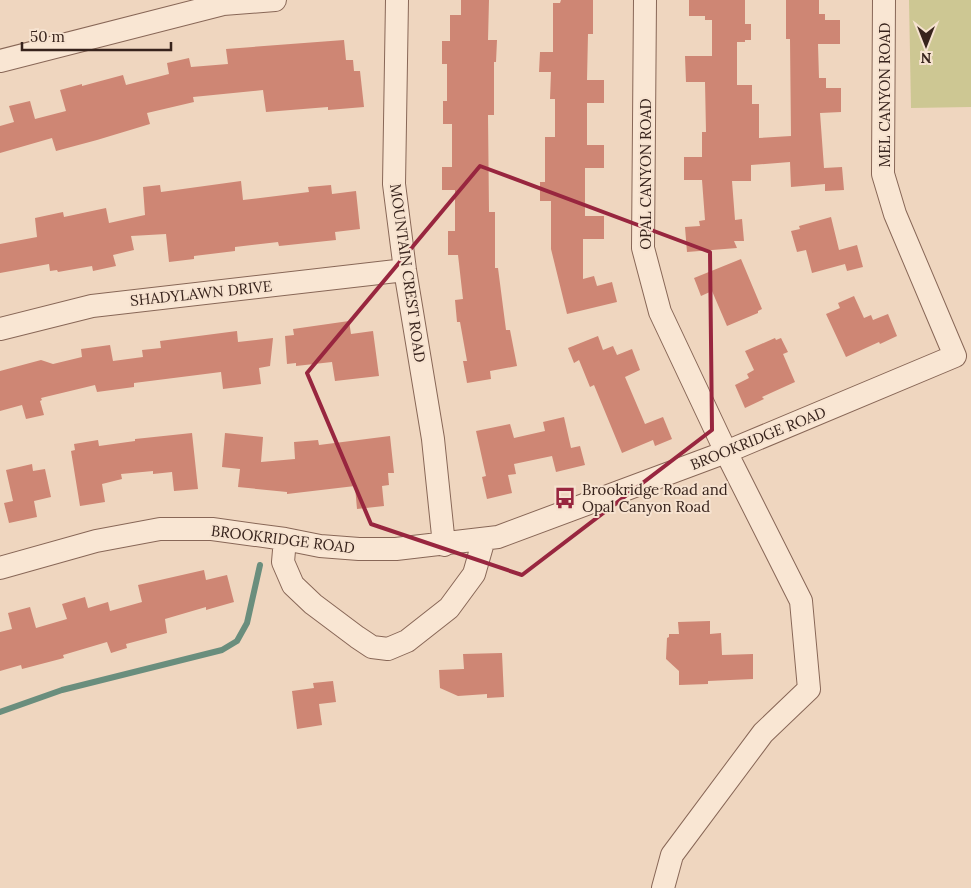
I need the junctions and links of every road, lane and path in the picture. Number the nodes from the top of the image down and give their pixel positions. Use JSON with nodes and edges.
{"nodes":[{"id":1,"x":275,"y":0,"type":"edge"},
{"id":2,"x":397,"y":0,"type":"edge"},
{"id":3,"x":645,"y":0,"type":"edge"},
{"id":4,"x":884,"y":0,"type":"edge"},
{"id":5,"x":0,"y":61,"type":"edge"},
{"id":6,"x":405,"y":270,"type":"junction"},
{"id":7,"x":0,"y":330,"type":"edge"},
{"id":8,"x":955,"y":356,"type":"joint"},
{"id":9,"x":726,"y":452,"type":"junction"},
{"id":10,"x":285,"y":539,"type":"junction"},
{"id":11,"x":484,"y":539,"type":"junction"},
{"id":12,"x":444,"y":544,"type":"junction"},
{"id":13,"x":0,"y":568,"type":"edge"},
{"id":14,"x":663,"y":888,"type":"edge"}],
"edges":[{"from":1,"to":5,"type":"street"},
{"from":2,"to":6,"type":"street","name":"MOUNTAIN CREST ROAD"},
{"from":3,"to":9,"type":"street","name":"OPAL CANYON ROAD"},
{"from":4,"to":8,"type":"street","name":"MEL CANYON ROAD"},
{"from":6,"to":7,"type":"street","name":"SHADYLAWN DRIVE"},
{"from":6,"to":12,"type":"street","name":"MOUNTAIN CREST ROAD"},
{"from":8,"to":9,"type":"street","name":"BROOKRIDGE ROAD"},
{"from":9,"to":11,"type":"street","name":"BROOKRIDGE ROAD"},
{"from":9,"to":14,"type":"street","name":"OPAL CANYON ROAD"},
{"from":10,"to":11,"type":"street"},
{"from":10,"to":12,"type":"street","name":"BROOKRIDGE ROAD"},
{"from":10,"to":13,"type":"street","name":"BROOKRIDGE ROAD"},
{"from":11,"to":12,"type":"street","name":"BROOKRIDGE ROAD"}]}
